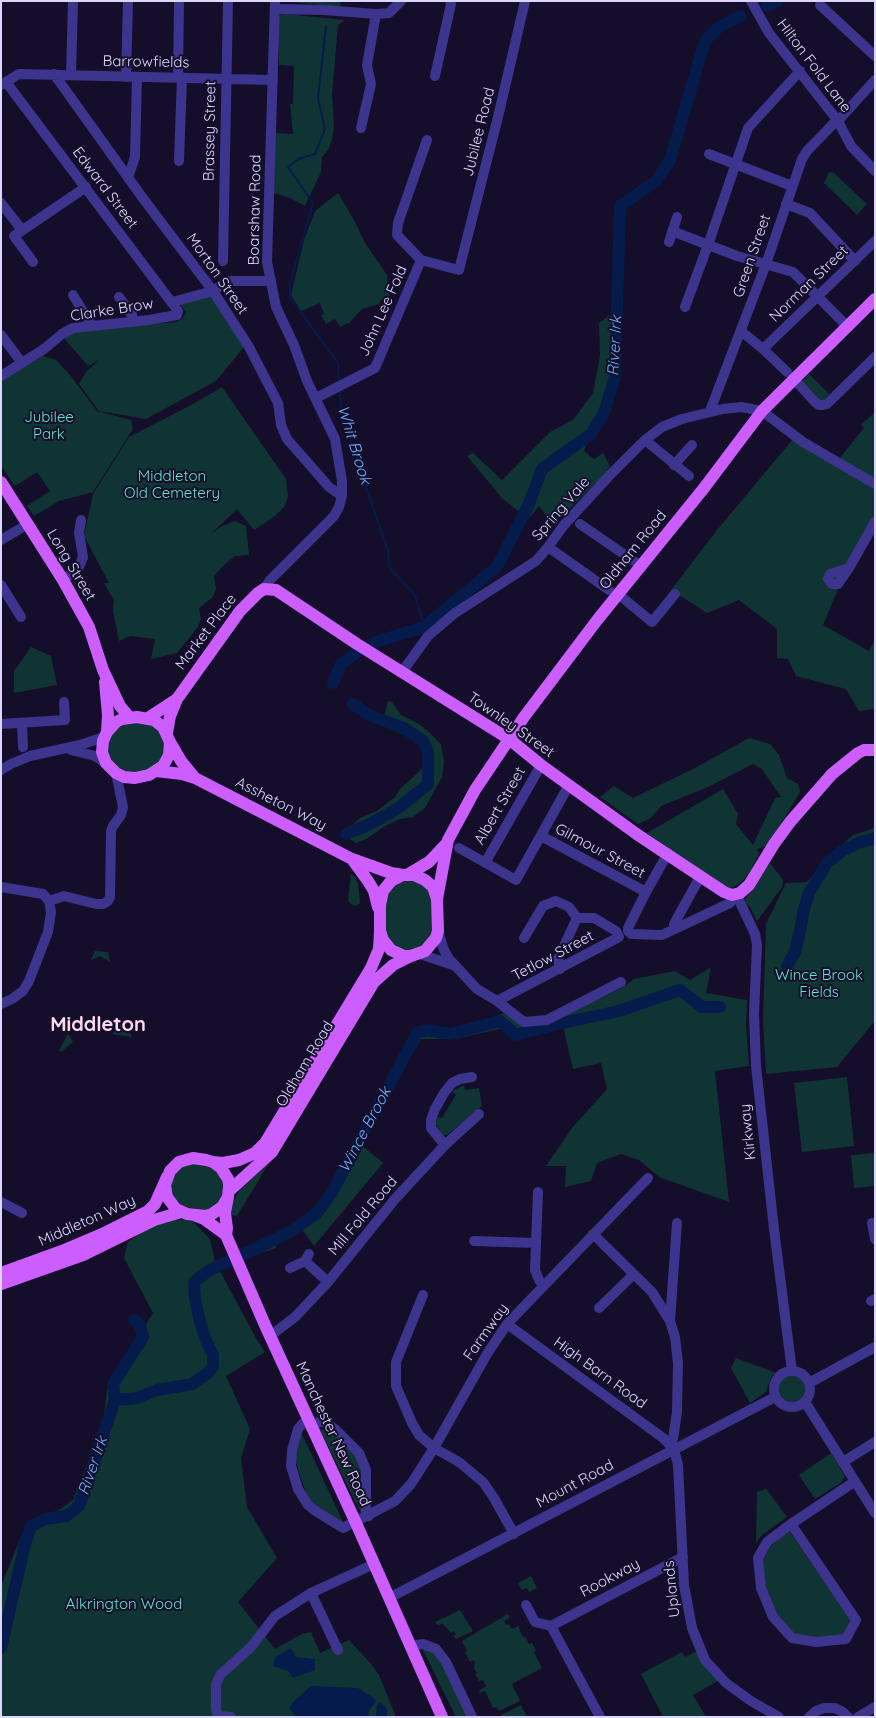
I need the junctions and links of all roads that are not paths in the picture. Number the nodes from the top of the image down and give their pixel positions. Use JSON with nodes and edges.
{"nodes":[{"id":1,"x":73,"y":1,"type":"edge"},
{"id":2,"x":128,"y":1,"type":"edge"},
{"id":3,"x":179,"y":1,"type":"edge"},
{"id":4,"x":228,"y":1,"type":"edge"},
{"id":5,"x":450,"y":1,"type":"edge"},
{"id":6,"x":525,"y":1,"type":"edge"},
{"id":7,"x":751,"y":1,"type":"edge"},
{"id":8,"x":398,"y":2,"type":"edge"},
{"id":9,"x":275,"y":5,"type":"edge"},
{"id":10,"x":820,"y":5,"type":"dead end"},
{"id":11,"x":376,"y":14,"type":"junction"},
{"id":12,"x":875,"y":56,"type":"edge"},
{"id":13,"x":800,"y":71,"type":"junction"},
{"id":14,"x":54,"y":74,"type":"junction"},
{"id":15,"x":71,"y":75,"type":"junction"},
{"id":16,"x":435,"y":76,"type":"dead end"},
{"id":17,"x":126,"y":77,"type":"junction"},
{"id":18,"x":137,"y":77,"type":"junction"},
{"id":19,"x":180,"y":77,"type":"junction"},
{"id":20,"x":226,"y":79,"type":"junction"},
{"id":21,"x":273,"y":80,"type":"junction"},
{"id":22,"x":875,"y":80,"type":"edge"},
{"id":23,"x":4,"y":83,"type":"edge"},
{"id":24,"x":837,"y":120,"type":"junction"},
{"id":25,"x":361,"y":128,"type":"dead end"},
{"id":26,"x":427,"y":140,"type":"dead end"},
{"id":27,"x":709,"y":154,"type":"dead end"},
{"id":28,"x":179,"y":161,"type":"dead end"},
{"id":29,"x":735,"y":164,"type":"junction"},
{"id":30,"x":874,"y":168,"type":"edge"},
{"id":31,"x":128,"y":178,"type":"junction"},
{"id":32,"x":792,"y":186,"type":"junction"},
{"id":33,"x":86,"y":187,"type":"junction"},
{"id":34,"x":1,"y":203,"type":"edge"},
{"id":35,"x":786,"y":204,"type":"junction"},
{"id":36,"x":677,"y":217,"type":"dead end"},
{"id":37,"x":22,"y":230,"type":"junction"},
{"id":38,"x":672,"y":231,"type":"junction"},
{"id":39,"x":875,"y":241,"type":"edge"},
{"id":40,"x":669,"y":242,"type":"dead end"},
{"id":41,"x":708,"y":245,"type":"junction"},
{"id":42,"x":421,"y":260,"type":"junction"},
{"id":43,"x":223,"y":261,"type":"dead end"},
{"id":44,"x":855,"y":261,"type":"junction"},
{"id":45,"x":33,"y":262,"type":"dead end"},
{"id":46,"x":766,"y":264,"type":"junction"},
{"id":47,"x":271,"y":282,"type":"junction"},
{"id":48,"x":213,"y":291,"type":"junction"},
{"id":49,"x":73,"y":295,"type":"dead end"},
{"id":50,"x":119,"y":297,"type":"dead end"},
{"id":51,"x":818,"y":297,"type":"junction"},
{"id":52,"x":875,"y":299,"type":"edge"},
{"id":53,"x":172,"y":302,"type":"junction"},
{"id":54,"x":685,"y":306,"type":"dead end"},
{"id":55,"x":177,"y":315,"type":"joint"},
{"id":56,"x":133,"y":322,"type":"junction"},
{"id":57,"x":92,"y":326,"type":"junction"},
{"id":58,"x":847,"y":326,"type":"junction"},
{"id":59,"x":741,"y":331,"type":"junction"},
{"id":60,"x":1,"y":335,"type":"edge"},
{"id":61,"x":763,"y":349,"type":"junction"},
{"id":62,"x":875,"y":357,"type":"edge"},
{"id":63,"x":22,"y":363,"type":"junction"},
{"id":64,"x":1,"y":376,"type":"edge"},
{"id":65,"x":790,"y":376,"type":"junction"},
{"id":66,"x":316,"y":398,"type":"junction"},
{"id":67,"x":710,"y":411,"type":"junction"},
{"id":68,"x":762,"y":411,"type":"junction"},
{"id":69,"x":645,"y":440,"type":"junction"},
{"id":70,"x":692,"y":445,"type":"dead end"},
{"id":71,"x":674,"y":465,"type":"junction"},
{"id":72,"x":689,"y":476,"type":"dead end"},
{"id":73,"x":1,"y":482,"type":"edge"},
{"id":74,"x":875,"y":484,"type":"edge"},
{"id":75,"x":342,"y":496,"type":"junction"},
{"id":76,"x":81,"y":520,"type":"dead end"},
{"id":77,"x":875,"y":522,"type":"edge"},
{"id":78,"x":28,"y":524,"type":"junction"},
{"id":79,"x":580,"y":524,"type":"dead end"},
{"id":80,"x":1,"y":540,"type":"edge"},
{"id":81,"x":548,"y":547,"type":"junction"},
{"id":82,"x":641,"y":566,"type":"junction"},
{"id":83,"x":849,"y":568,"type":"dead end"},
{"id":84,"x":63,"y":580,"type":"junction"},
{"id":85,"x":1,"y":585,"type":"edge"},
{"id":86,"x":264,"y":589,"type":"junction"},
{"id":87,"x":614,"y":592,"type":"junction"},
{"id":88,"x":675,"y":594,"type":"dead end"},
{"id":89,"x":11,"y":602,"type":"junction"},
{"id":90,"x":1,"y":608,"type":"edge"},
{"id":91,"x":21,"y":617,"type":"dead end"},
{"id":92,"x":103,"y":670,"type":"junction"},
{"id":93,"x":402,"y":672,"type":"junction"},
{"id":94,"x":177,"y":699,"type":"junction"},
{"id":95,"x":64,"y":702,"type":"dead end"},
{"id":96,"x":130,"y":718,"type":"junction"},
{"id":97,"x":148,"y":718,"type":"junction"},
{"id":98,"x":22,"y":723,"type":"junction"},
{"id":99,"x":1,"y":724,"type":"edge"},
{"id":100,"x":106,"y":734,"type":"junction"},
{"id":101,"x":168,"y":737,"type":"junction"},
{"id":102,"x":509,"y":740,"type":"junction"},
{"id":103,"x":23,"y":747,"type":"dead end"},
{"id":104,"x":65,"y":749,"type":"junction"},
{"id":105,"x":875,"y":750,"type":"edge"},
{"id":106,"x":106,"y":763,"type":"junction"},
{"id":107,"x":541,"y":765,"type":"junction"},
{"id":108,"x":1,"y":770,"type":"edge"},
{"id":109,"x":156,"y":771,"type":"junction"},
{"id":110,"x":116,"y":773,"type":"junction"},
{"id":111,"x":135,"y":778,"type":"junction"},
{"id":112,"x":194,"y":778,"type":"junction"},
{"id":113,"x":569,"y":785,"type":"junction"},
{"id":114,"x":122,"y":795,"type":"junction"},
{"id":115,"x":541,"y":836,"type":"junction"},
{"id":116,"x":446,"y":844,"type":"junction"},
{"id":117,"x":459,"y":848,"type":"dead end"},
{"id":118,"x":668,"y":853,"type":"junction"},
{"id":119,"x":352,"y":860,"type":"junction"},
{"id":120,"x":485,"y":863,"type":"junction"},
{"id":121,"x":405,"y":875,"type":"junction"},
{"id":122,"x":700,"y":877,"type":"junction"},
{"id":123,"x":1,"y":887,"type":"edge"},
{"id":124,"x":646,"y":892,"type":"junction"},
{"id":125,"x":734,"y":894,"type":"junction"},
{"id":126,"x":437,"y":899,"type":"junction"},
{"id":127,"x":49,"y":901,"type":"junction"},
{"id":128,"x":380,"y":915,"type":"junction"},
{"id":129,"x":577,"y":918,"type":"junction"},
{"id":130,"x":675,"y":929,"type":"junction"},
{"id":131,"x":380,"y":930,"type":"junction"},
{"id":132,"x":438,"y":931,"type":"junction"},
{"id":133,"x":524,"y":938,"type":"dead end"},
{"id":134,"x":415,"y":955,"type":"junction"},
{"id":135,"x":456,"y":966,"type":"junction"},
{"id":136,"x":560,"y":969,"type":"junction"},
{"id":137,"x":621,"y":982,"type":"dead end"},
{"id":138,"x":497,"y":1001,"type":"junction"},
{"id":139,"x":1,"y":1004,"type":"edge"},
{"id":140,"x":472,"y":1077,"type":"dead end"},
{"id":141,"x":478,"y":1114,"type":"dead end"},
{"id":142,"x":446,"y":1145,"type":"junction"},
{"id":143,"x":213,"y":1162,"type":"junction"},
{"id":144,"x":167,"y":1177,"type":"junction"},
{"id":145,"x":648,"y":1178,"type":"dead end"},
{"id":146,"x":538,"y":1192,"type":"dead end"},
{"id":147,"x":228,"y":1194,"type":"junction"},
{"id":148,"x":1,"y":1202,"type":"edge"},
{"id":149,"x":22,"y":1213,"type":"dead end"},
{"id":150,"x":187,"y":1214,"type":"junction"},
{"id":151,"x":677,"y":1223,"type":"dead end"},
{"id":152,"x":872,"y":1223,"type":"dead end"},
{"id":153,"x":593,"y":1234,"type":"junction"},
{"id":154,"x":226,"y":1235,"type":"junction"},
{"id":155,"x":875,"y":1239,"type":"edge"},
{"id":156,"x":474,"y":1241,"type":"dead end"},
{"id":157,"x":535,"y":1243,"type":"junction"},
{"id":158,"x":290,"y":1268,"type":"dead end"},
{"id":159,"x":1,"y":1273,"type":"edge"},
{"id":160,"x":633,"y":1275,"type":"junction"},
{"id":161,"x":328,"y":1282,"type":"junction"},
{"id":162,"x":1,"y":1284,"type":"edge"},
{"id":163,"x":543,"y":1285,"type":"junction"},
{"id":164,"x":673,"y":1287,"type":"junction"},
{"id":165,"x":652,"y":1292,"type":"junction"},
{"id":166,"x":423,"y":1295,"type":"dead end"},
{"id":167,"x":599,"y":1308,"type":"dead end"},
{"id":168,"x":670,"y":1321,"type":"junction"},
{"id":169,"x":507,"y":1324,"type":"junction"},
{"id":170,"x":270,"y":1336,"type":"junction"},
{"id":171,"x":875,"y":1347,"type":"edge"},
{"id":172,"x":792,"y":1371,"type":"junction"},
{"id":173,"x":809,"y":1382,"type":"junction"},
{"id":174,"x":775,"y":1397,"type":"junction"},
{"id":175,"x":805,"y":1402,"type":"junction"},
{"id":176,"x":310,"y":1423,"type":"junction"},
{"id":177,"x":875,"y":1442,"type":"edge"},
{"id":178,"x":672,"y":1447,"type":"junction"},
{"id":179,"x":434,"y":1448,"type":"junction"},
{"id":180,"x":843,"y":1462,"type":"junction"},
{"id":181,"x":854,"y":1482,"type":"junction"},
{"id":182,"x":875,"y":1514,"type":"edge"},
{"id":183,"x":369,"y":1516,"type":"junction"},
{"id":184,"x":356,"y":1523,"type":"junction"},
{"id":185,"x":790,"y":1524,"type":"junction"},
{"id":186,"x":514,"y":1534,"type":"junction"},
{"id":187,"x":683,"y":1557,"type":"junction"},
{"id":188,"x":374,"y":1564,"type":"junction"},
{"id":189,"x":311,"y":1593,"type":"junction"},
{"id":190,"x":389,"y":1598,"type":"junction"},
{"id":191,"x":526,"y":1605,"type":"dead end"},
{"id":192,"x":551,"y":1626,"type":"junction"},
{"id":193,"x":411,"y":1646,"type":"junction"},
{"id":194,"x":338,"y":1650,"type":"dead end"},
{"id":195,"x":875,"y":1707,"type":"edge"},
{"id":196,"x":218,"y":1716,"type":"edge"},
{"id":197,"x":230,"y":1717,"type":"edge"},
{"id":198,"x":442,"y":1717,"type":"edge"},
{"id":199,"x":472,"y":1717,"type":"edge"},
{"id":200,"x":600,"y":1717,"type":"edge"},
{"id":201,"x":779,"y":1717,"type":"edge"},
{"id":202,"x":809,"y":1717,"type":"edge"},
{"id":203,"x":848,"y":1717,"type":"edge"},
{"id":204,"x":858,"y":1717,"type":"edge"}],
"edges":[{"from":1,"to":15,"type":"street"},
{"from":2,"to":17,"type":"street"},
{"from":3,"to":19,"type":"street"},
{"from":4,"to":20,"type":"street","name":"Brassey Street"},
{"from":5,"to":16,"type":"street"},
{"from":6,"to":42,"type":"street","name":"Jubilee Road"},
{"from":7,"to":13,"type":"street","name":"Hilton Fold Lane"},
{"from":8,"to":11,"type":"street"},
{"from":9,"to":11,"type":"street"},
{"from":9,"to":21,"type":"street","name":"Boarshaw Road"},
{"from":10,"to":12,"type":"street"},
{"from":11,"to":25,"type":"street"},
{"from":13,"to":24,"type":"street","name":"Hilton Fold Lane"},
{"from":13,"to":29,"type":"street"},
{"from":14,"to":15,"type":"street","name":"Barrowfields"},
{"from":14,"to":23,"type":"street","name":"Barrowfields"},
{"from":14,"to":31,"type":"street","name":"Morton Street"},
{"from":15,"to":17,"type":"street","name":"Barrowfields"},
{"from":17,"to":18,"type":"street","name":"Barrowfields"},
{"from":18,"to":19,"type":"street","name":"Barrowfields"},
{"from":18,"to":31,"type":"street"},
{"from":19,"to":20,"type":"street","name":"Barrowfields"},
{"from":19,"to":28,"type":"street"},
{"from":20,"to":21,"type":"street","name":"Barrowfields"},
{"from":20,"to":43,"type":"street","name":"Brassey Street"},
{"from":21,"to":47,"type":"street","name":"Boarshaw Road"},
{"from":22,"to":24,"type":"street","name":"Green Street"},
{"from":23,"to":33,"type":"street","name":"Edward Street"},
{"from":24,"to":30,"type":"street","name":"Hilton Fold Lane"},
{"from":24,"to":32,"type":"street","name":"Green Street"},
{"from":26,"to":42,"type":"street"},
{"from":27,"to":29,"type":"street"},
{"from":29,"to":32,"type":"street"},
{"from":29,"to":41,"type":"street"},
{"from":31,"to":48,"type":"street","name":"Morton Street"},
{"from":32,"to":35,"type":"street","name":"Green Street"},
{"from":33,"to":37,"type":"street"},
{"from":33,"to":53,"type":"street","name":"Edward Street"},
{"from":34,"to":37,"type":"street"},
{"from":35,"to":44,"type":"street"},
{"from":35,"to":46,"type":"street","name":"Green Street"},
{"from":36,"to":38,"type":"street"},
{"from":37,"to":45,"type":"street"},
{"from":38,"to":40,"type":"street"},
{"from":38,"to":41,"type":"street"},
{"from":39,"to":44,"type":"street","name":"Norman Street"},
{"from":41,"to":46,"type":"street"},
{"from":41,"to":54,"type":"street"},
{"from":42,"to":66,"type":"street","name":"John Lee Fold"},
{"from":44,"to":51,"type":"street","name":"Norman Street"},
{"from":46,"to":51,"type":"street"},
{"from":46,"to":59,"type":"street","name":"Green Street"},
{"from":47,"to":48,"type":"street"},
{"from":47,"to":66,"type":"street","name":"Boarshaw Road"},
{"from":48,"to":53,"type":"street"},
{"from":48,"to":75,"type":"street","name":"Morton Street"},
{"from":49,"to":57,"type":"street"},
{"from":50,"to":56,"type":"street"},
{"from":51,"to":58,"type":"street"},
{"from":51,"to":61,"type":"street","name":"Norman Street"},
{"from":52,"to":58,"type":"main road","name":"Oldham Road"},
{"from":53,"to":55,"type":"street","name":"Edward Street"},
{"from":55,"to":56,"type":"street","name":"Clarke Brow"},
{"from":56,"to":57,"type":"street","name":"Clarke Brow"},
{"from":57,"to":63,"type":"street","name":"Clarke Brow"},
{"from":58,"to":65,"type":"main road","name":"Oldham Road"},
{"from":59,"to":61,"type":"street"},
{"from":59,"to":67,"type":"street","name":"Green Street"},
{"from":60,"to":63,"type":"street"},
{"from":61,"to":65,"type":"street"},
{"from":62,"to":65,"type":"street"},
{"from":63,"to":64,"type":"street","name":"Clarke Brow"},
{"from":65,"to":68,"type":"main road","name":"Oldham Road"},
{"from":66,"to":75,"type":"street","name":"Boarshaw Road"},
{"from":67,"to":68,"type":"street","name":"Spring Vale"},
{"from":67,"to":69,"type":"street","name":"Spring Vale"},
{"from":68,"to":74,"type":"street"},
{"from":68,"to":82,"type":"main road","name":"Oldham Road"},
{"from":69,"to":71,"type":"street"},
{"from":69,"to":81,"type":"street","name":"Spring Vale"},
{"from":70,"to":71,"type":"street"},
{"from":71,"to":72,"type":"street"},
{"from":73,"to":78,"type":"main road","name":"Long Street"},
{"from":75,"to":86,"type":"street"},
{"from":76,"to":84,"type":"street"},
{"from":77,"to":83,"type":"street"},
{"from":78,"to":80,"type":"street"},
{"from":78,"to":84,"type":"main road","name":"Long Street"},
{"from":79,"to":82,"type":"street"},
{"from":81,"to":87,"type":"street"},
{"from":81,"to":93,"type":"street","name":"Spring Vale"},
{"from":82,"to":87,"type":"main road","name":"Oldham Road"},
{"from":84,"to":92,"type":"main road","name":"Long Street"},
{"from":85,"to":89,"type":"street"},
{"from":86,"to":93,"type":"main road","name":"Townley Street"},
{"from":86,"to":94,"type":"main road","name":"Market Place"},
{"from":87,"to":88,"type":"street"},
{"from":87,"to":102,"type":"main road","name":"Oldham Road"},
{"from":89,"to":90,"type":"street"},
{"from":89,"to":91,"type":"street"},
{"from":92,"to":96,"type":"main road","name":"Long Street"},
{"from":92,"to":100,"type":"main road","name":"Long Street"},
{"from":93,"to":102,"type":"main road","name":"Townley Street"},
{"from":94,"to":97,"type":"main road","name":"Market Place"},
{"from":94,"to":101,"type":"main road","name":"Market Place"},
{"from":95,"to":98,"type":"street"},
{"from":96,"to":97,"type":"main road"},
{"from":96,"to":100,"type":"main road"},
{"from":97,"to":101,"type":"main road"},
{"from":98,"to":99,"type":"street"},
{"from":98,"to":103,"type":"street"},
{"from":100,"to":104,"type":"street"},
{"from":100,"to":106,"type":"main road"},
{"from":101,"to":109,"type":"main road"},
{"from":101,"to":112,"type":"main road","name":"Assheton Way"},
{"from":102,"to":107,"type":"main road","name":"Townley Street"},
{"from":102,"to":116,"type":"main road","name":"Oldham Road"},
{"from":104,"to":106,"type":"street"},
{"from":104,"to":108,"type":"street"},
{"from":105,"to":125,"type":"main road"},
{"from":106,"to":110,"type":"main road"},
{"from":107,"to":113,"type":"main road","name":"Townley Street"},
{"from":107,"to":120,"type":"street","name":"Albert Street"},
{"from":109,"to":111,"type":"main road"},
{"from":109,"to":112,"type":"main road","name":"Assheton Way"},
{"from":110,"to":111,"type":"main road"},
{"from":110,"to":114,"type":"street"},
{"from":111,"to":114,"type":"street"},
{"from":112,"to":119,"type":"main road","name":"Assheton Way"},
{"from":113,"to":115,"type":"street"},
{"from":113,"to":118,"type":"main road","name":"Townley Street"},
{"from":114,"to":127,"type":"street"},
{"from":115,"to":120,"type":"street"},
{"from":115,"to":124,"type":"street","name":"Gilmour Street"},
{"from":116,"to":121,"type":"main road","name":"Oldham Road"},
{"from":116,"to":126,"type":"main road","name":"Oldham Road"},
{"from":117,"to":120,"type":"street"},
{"from":118,"to":122,"type":"main road","name":"Townley Street"},
{"from":118,"to":124,"type":"street"},
{"from":119,"to":121,"type":"main road","name":"Assheton Way"},
{"from":119,"to":128,"type":"main road","name":"Assheton Way"},
{"from":121,"to":126,"type":"main road"},
{"from":121,"to":128,"type":"main road"},
{"from":122,"to":125,"type":"main road","name":"Townley Street"},
{"from":122,"to":130,"type":"street"},
{"from":123,"to":127,"type":"street"},
{"from":124,"to":130,"type":"street"},
{"from":125,"to":130,"type":"street"},
{"from":125,"to":172,"type":"street","name":"Kirkway"},
{"from":126,"to":132,"type":"main road"},
{"from":127,"to":139,"type":"street"},
{"from":128,"to":131,"type":"main road"},
{"from":129,"to":133,"type":"street"},
{"from":129,"to":136,"type":"street"},
{"from":129,"to":136,"type":"street","name":"Tetlow Street"},
{"from":131,"to":134,"type":"main road"},
{"from":131,"to":143,"type":"main road","name":"Oldham Road"},
{"from":132,"to":134,"type":"main road"},
{"from":132,"to":135,"type":"street"},
{"from":134,"to":135,"type":"street"},
{"from":134,"to":147,"type":"main road","name":"Oldham Road"},
{"from":135,"to":138,"type":"street"},
{"from":136,"to":138,"type":"street","name":"Tetlow Street"},
{"from":137,"to":138,"type":"street"},
{"from":140,"to":142,"type":"street"},
{"from":141,"to":142,"type":"street","name":"Mill Fold Road"},
{"from":142,"to":161,"type":"street","name":"Mill Fold Road"},
{"from":143,"to":144,"type":"main road"},
{"from":143,"to":147,"type":"main road"},
{"from":144,"to":150,"type":"main road"},
{"from":144,"to":159,"type":"main road","name":"Middleton Way"},
{"from":145,"to":153,"type":"street","name":"Farmway"},
{"from":146,"to":157,"type":"street"},
{"from":147,"to":150,"type":"main road"},
{"from":147,"to":154,"type":"main road","name":"Manchester New Road"},
{"from":148,"to":149,"type":"street"},
{"from":150,"to":154,"type":"main road"},
{"from":150,"to":162,"type":"main road","name":"Middleton Way"},
{"from":151,"to":164,"type":"street"},
{"from":152,"to":155,"type":"street"},
{"from":153,"to":160,"type":"street"},
{"from":153,"to":163,"type":"street","name":"Farmway"},
{"from":154,"to":170,"type":"main road","name":"Manchester New Road"},
{"from":156,"to":157,"type":"street"},
{"from":157,"to":163,"type":"street"},
{"from":158,"to":161,"type":"street"},
{"from":160,"to":165,"type":"street"},
{"from":160,"to":167,"type":"street"},
{"from":161,"to":170,"type":"street","name":"Mill Fold Road"},
{"from":163,"to":169,"type":"street","name":"Farmway"},
{"from":164,"to":165,"type":"street"},
{"from":164,"to":168,"type":"street"},
{"from":165,"to":168,"type":"street"},
{"from":166,"to":179,"type":"street"},
{"from":168,"to":178,"type":"street"},
{"from":169,"to":178,"type":"street","name":"High Barn Road"},
{"from":169,"to":179,"type":"street","name":"Farmway"},
{"from":170,"to":176,"type":"main road","name":"Manchester New Road"},
{"from":171,"to":173,"type":"street"},
{"from":172,"to":173,"type":"street"},
{"from":172,"to":174,"type":"street"},
{"from":173,"to":175,"type":"street"},
{"from":174,"to":175,"type":"street"},
{"from":174,"to":178,"type":"street","name":"Mount Road"},
{"from":175,"to":180,"type":"street"},
{"from":176,"to":183,"type":"street"},
{"from":176,"to":184,"type":"main road","name":"Manchester New Road"},
{"from":176,"to":184,"type":"street"},
{"from":177,"to":180,"type":"street"},
{"from":178,"to":186,"type":"street","name":"Mount Road"},
{"from":178,"to":187,"type":"street","name":"Uplands"},
{"from":179,"to":183,"type":"street","name":"Farmway"},
{"from":179,"to":186,"type":"street"},
{"from":180,"to":181,"type":"street"},
{"from":181,"to":182,"type":"street"},
{"from":181,"to":185,"type":"street"},
{"from":183,"to":184,"type":"street","name":"Farmway"},
{"from":184,"to":188,"type":"main road","name":"Manchester New Road"},
{"from":185,"to":185,"type":"street"},
{"from":186,"to":190,"type":"street","name":"Mount Road"},
{"from":187,"to":192,"type":"street","name":"Rookway"},
{"from":187,"to":201,"type":"street","name":"Uplands"},
{"from":188,"to":189,"type":"street"},
{"from":188,"to":190,"type":"main road","name":"Manchester New Road"},
{"from":189,"to":194,"type":"street"},
{"from":189,"to":196,"type":"street"},
{"from":190,"to":193,"type":"main road","name":"Manchester New Road"},
{"from":191,"to":192,"type":"street"},
{"from":192,"to":200,"type":"street"},
{"from":193,"to":198,"type":"main road","name":"Manchester New Road"},
{"from":193,"to":199,"type":"street"},
{"from":195,"to":204,"type":"street"},
{"from":196,"to":197,"type":"street"},
{"from":202,"to":203,"type":"street"}]}
